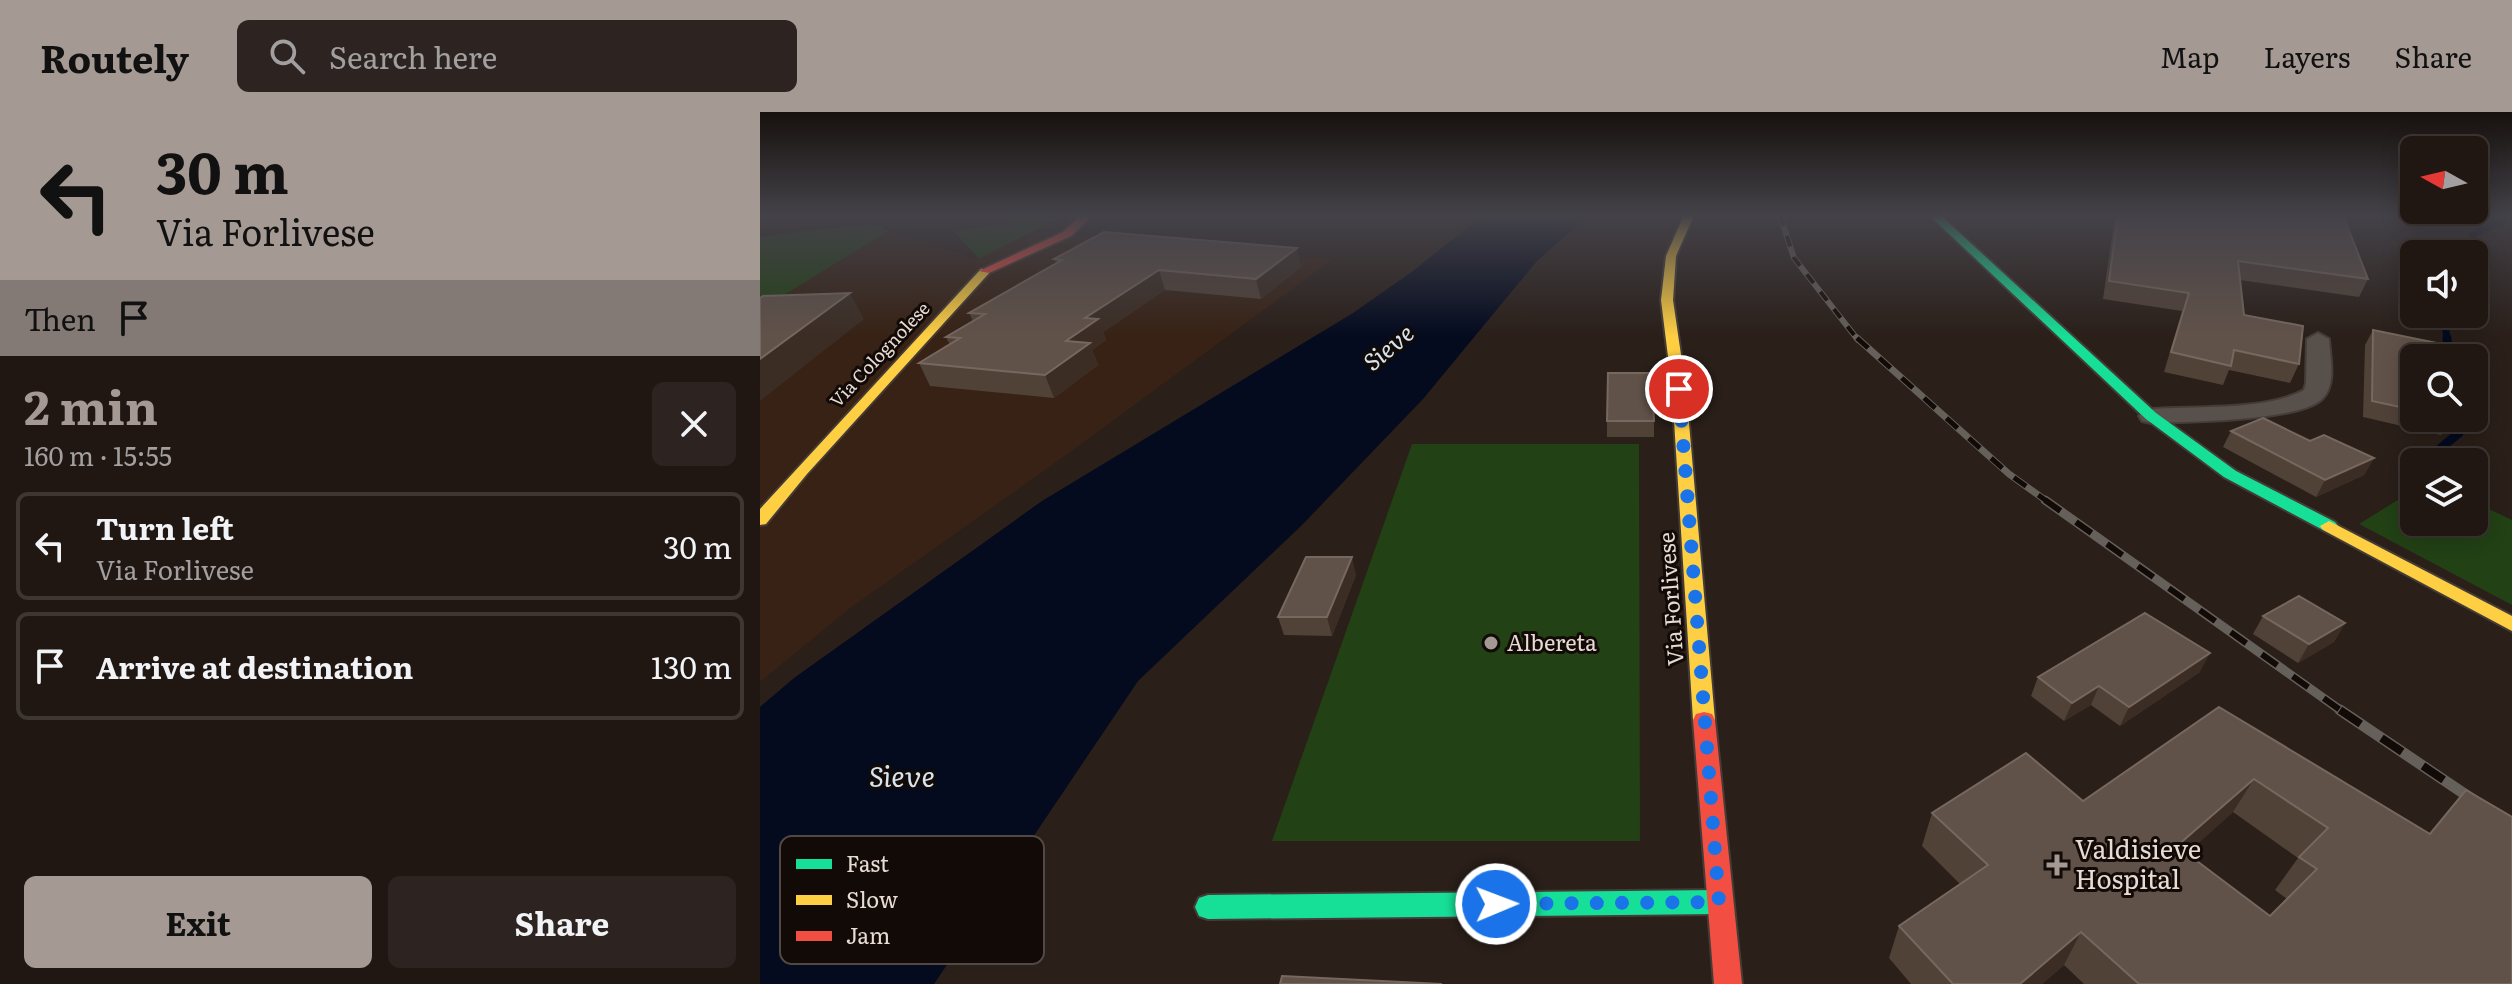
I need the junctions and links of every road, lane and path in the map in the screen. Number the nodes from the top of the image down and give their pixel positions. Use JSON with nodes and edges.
{"nodes":[{"id":1,"x":1017,"y":256,"type":"edge"},
{"id":2,"x":1670,"y":256,"type":"edge"},
{"id":3,"x":1978,"y":256,"type":"edge"},
{"id":4,"x":2318,"y":339,"type":"dead end"},
{"id":5,"x":2151,"y":416,"type":"junction"},
{"id":6,"x":760,"y":520,"type":"edge"},
{"id":7,"x":2512,"y":624,"type":"edge"},
{"id":8,"x":1719,"y":902,"type":"junction"},
{"id":9,"x":1208,"y":907,"type":"dead end"},
{"id":10,"x":1728,"y":984,"type":"edge"}],
"edges":[{"from":1,"to":6,"type":"street","name":"Via Colognolese"},
{"from":2,"to":8,"type":"street","name":"Via Forlivese"},
{"from":3,"to":5,"type":"street"},
{"from":4,"to":5,"type":"street"},
{"from":5,"to":7,"type":"street"},
{"from":8,"to":9,"type":"street"},
{"from":8,"to":10,"type":"street","name":"Via Forlivese"}]}
